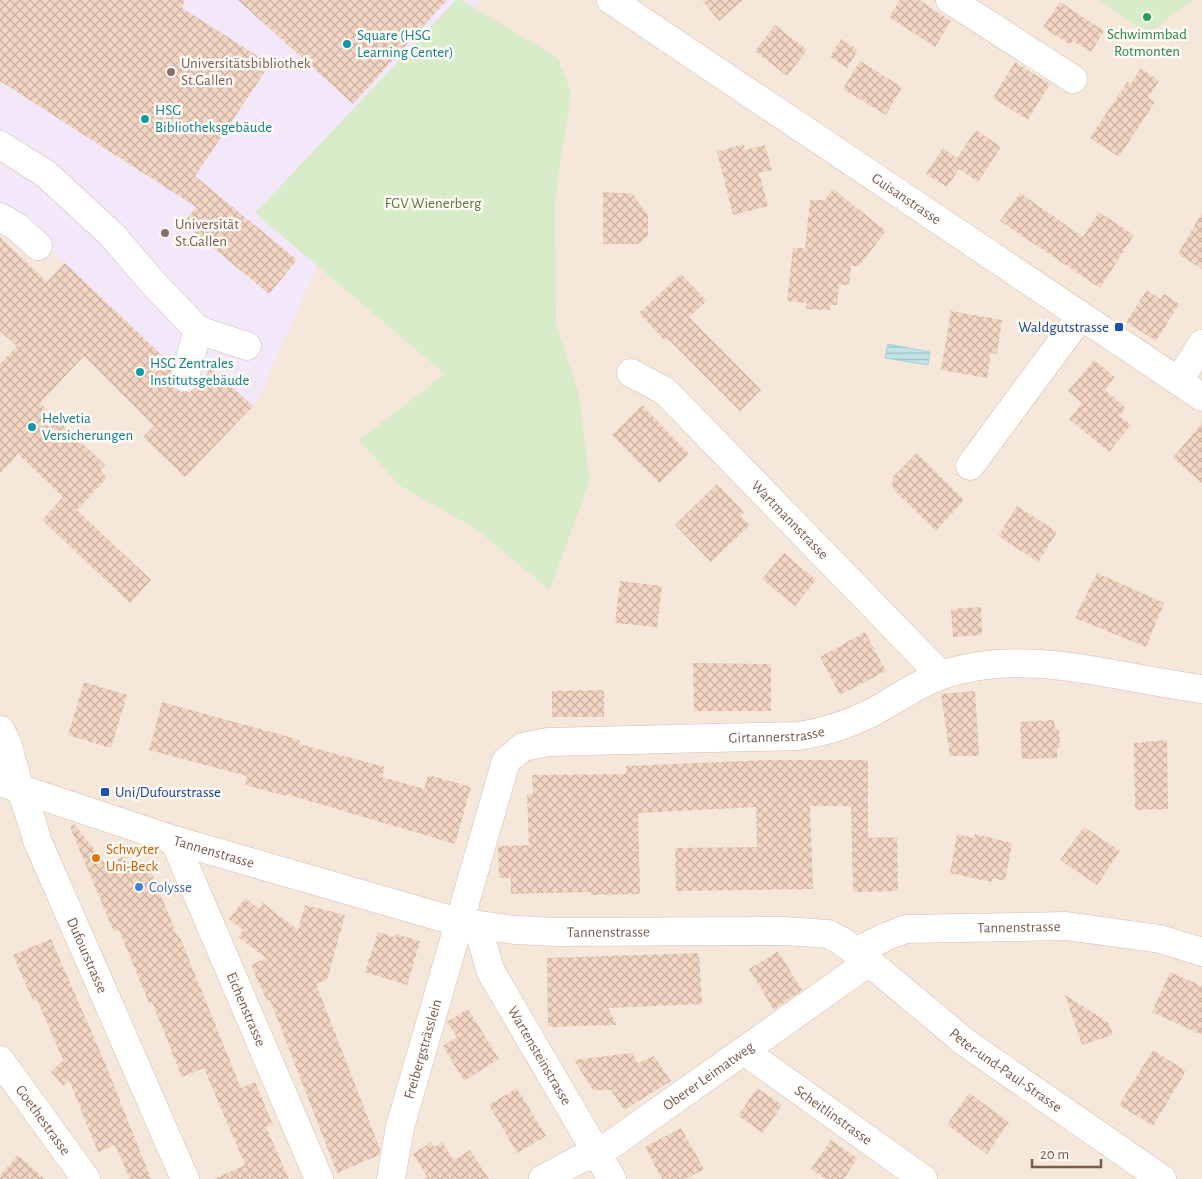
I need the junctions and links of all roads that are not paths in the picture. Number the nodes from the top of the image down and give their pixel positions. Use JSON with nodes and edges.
{"nodes":[{"id":1,"x":950,"y":0,"type":"edge"},
{"id":2,"x":622,"y":2,"type":"edge"},
{"id":3,"x":1072,"y":79,"type":"dead end"},
{"id":4,"x":0,"y":145,"type":"edge"},
{"id":5,"x":0,"y":217,"type":"edge"},
{"id":6,"x":38,"y":246,"type":"dead end"},
{"id":7,"x":1081,"y":316,"type":"junction"},
{"id":8,"x":196,"y":334,"type":"junction"},
{"id":9,"x":1202,"y":344,"type":"edge"},
{"id":10,"x":247,"y":346,"type":"dead end"},
{"id":11,"x":631,"y":373,"type":"dead end"},
{"id":12,"x":185,"y":377,"type":"dead end"},
{"id":13,"x":1179,"y":381,"type":"junction"},
{"id":14,"x":1202,"y":397,"type":"edge"},
{"id":15,"x":970,"y":466,"type":"dead end"},
{"id":16,"x":941,"y":675,"type":"junction"},
{"id":17,"x":1202,"y":689,"type":"edge"},
{"id":18,"x":0,"y":730,"type":"edge"},
{"id":19,"x":11,"y":786,"type":"edge"},
{"id":20,"x":174,"y":840,"type":"junction"},
{"id":21,"x":470,"y":924,"type":"junction"},
{"id":22,"x":1202,"y":952,"type":"edge"},
{"id":23,"x":863,"y":957,"type":"junction"},
{"id":24,"x":744,"y":1051,"type":"junction"},
{"id":25,"x":0,"y":1060,"type":"edge"},
{"id":26,"x":598,"y":1154,"type":"junction"},
{"id":27,"x":86,"y":1179,"type":"edge"},
{"id":28,"x":186,"y":1179,"type":"edge"},
{"id":29,"x":319,"y":1179,"type":"edge"},
{"id":30,"x":391,"y":1179,"type":"edge"},
{"id":31,"x":543,"y":1179,"type":"edge"},
{"id":32,"x":612,"y":1179,"type":"edge"},
{"id":33,"x":923,"y":1179,"type":"edge"},
{"id":34,"x":1162,"y":1179,"type":"edge"}],
"edges":[{"from":1,"to":3,"type":"street"},
{"from":2,"to":7,"type":"street","name":"Guisanstrasse"},
{"from":4,"to":8,"type":"street"},
{"from":5,"to":6,"type":"street"},
{"from":7,"to":13,"type":"street","name":"Guisanstrasse"},
{"from":7,"to":15,"type":"street"},
{"from":8,"to":10,"type":"street"},
{"from":8,"to":12,"type":"street"},
{"from":9,"to":13,"type":"street"},
{"from":11,"to":16,"type":"street","name":"Wartmannstrasse"},
{"from":13,"to":14,"type":"street","name":"Guisanstrasse"},
{"from":16,"to":17,"type":"street","name":"Girtannerstrasse"},
{"from":16,"to":21,"type":"street","name":"Girtannerstrasse"},
{"from":18,"to":19,"type":"street","name":"Dufourstrasse"},
{"from":19,"to":20,"type":"street","name":"Tannenstrasse"},
{"from":19,"to":28,"type":"street","name":"Dufourstrasse"},
{"from":20,"to":21,"type":"street","name":"Tannenstrasse"},
{"from":20,"to":29,"type":"street","name":"Eichenstrasse"},
{"from":21,"to":23,"type":"street","name":"Tannenstrasse"},
{"from":21,"to":26,"type":"street","name":"Wartensteinstrasse"},
{"from":21,"to":30,"type":"street","name":"Freibergsträsslein"},
{"from":22,"to":23,"type":"street","name":"Tannenstrasse"},
{"from":23,"to":24,"type":"street","name":"Oberer Leimatweg"},
{"from":23,"to":34,"type":"street","name":"Peter-und-Paul-Strasse"},
{"from":24,"to":26,"type":"street","name":"Oberer Leimatweg"},
{"from":24,"to":33,"type":"street","name":"Scheitlinstrasse"},
{"from":25,"to":27,"type":"street","name":"Goethestrasse"},
{"from":26,"to":31,"type":"street","name":"Oberer Leimatweg"},
{"from":26,"to":32,"type":"street","name":"Wartensteinstrasse"}]}
